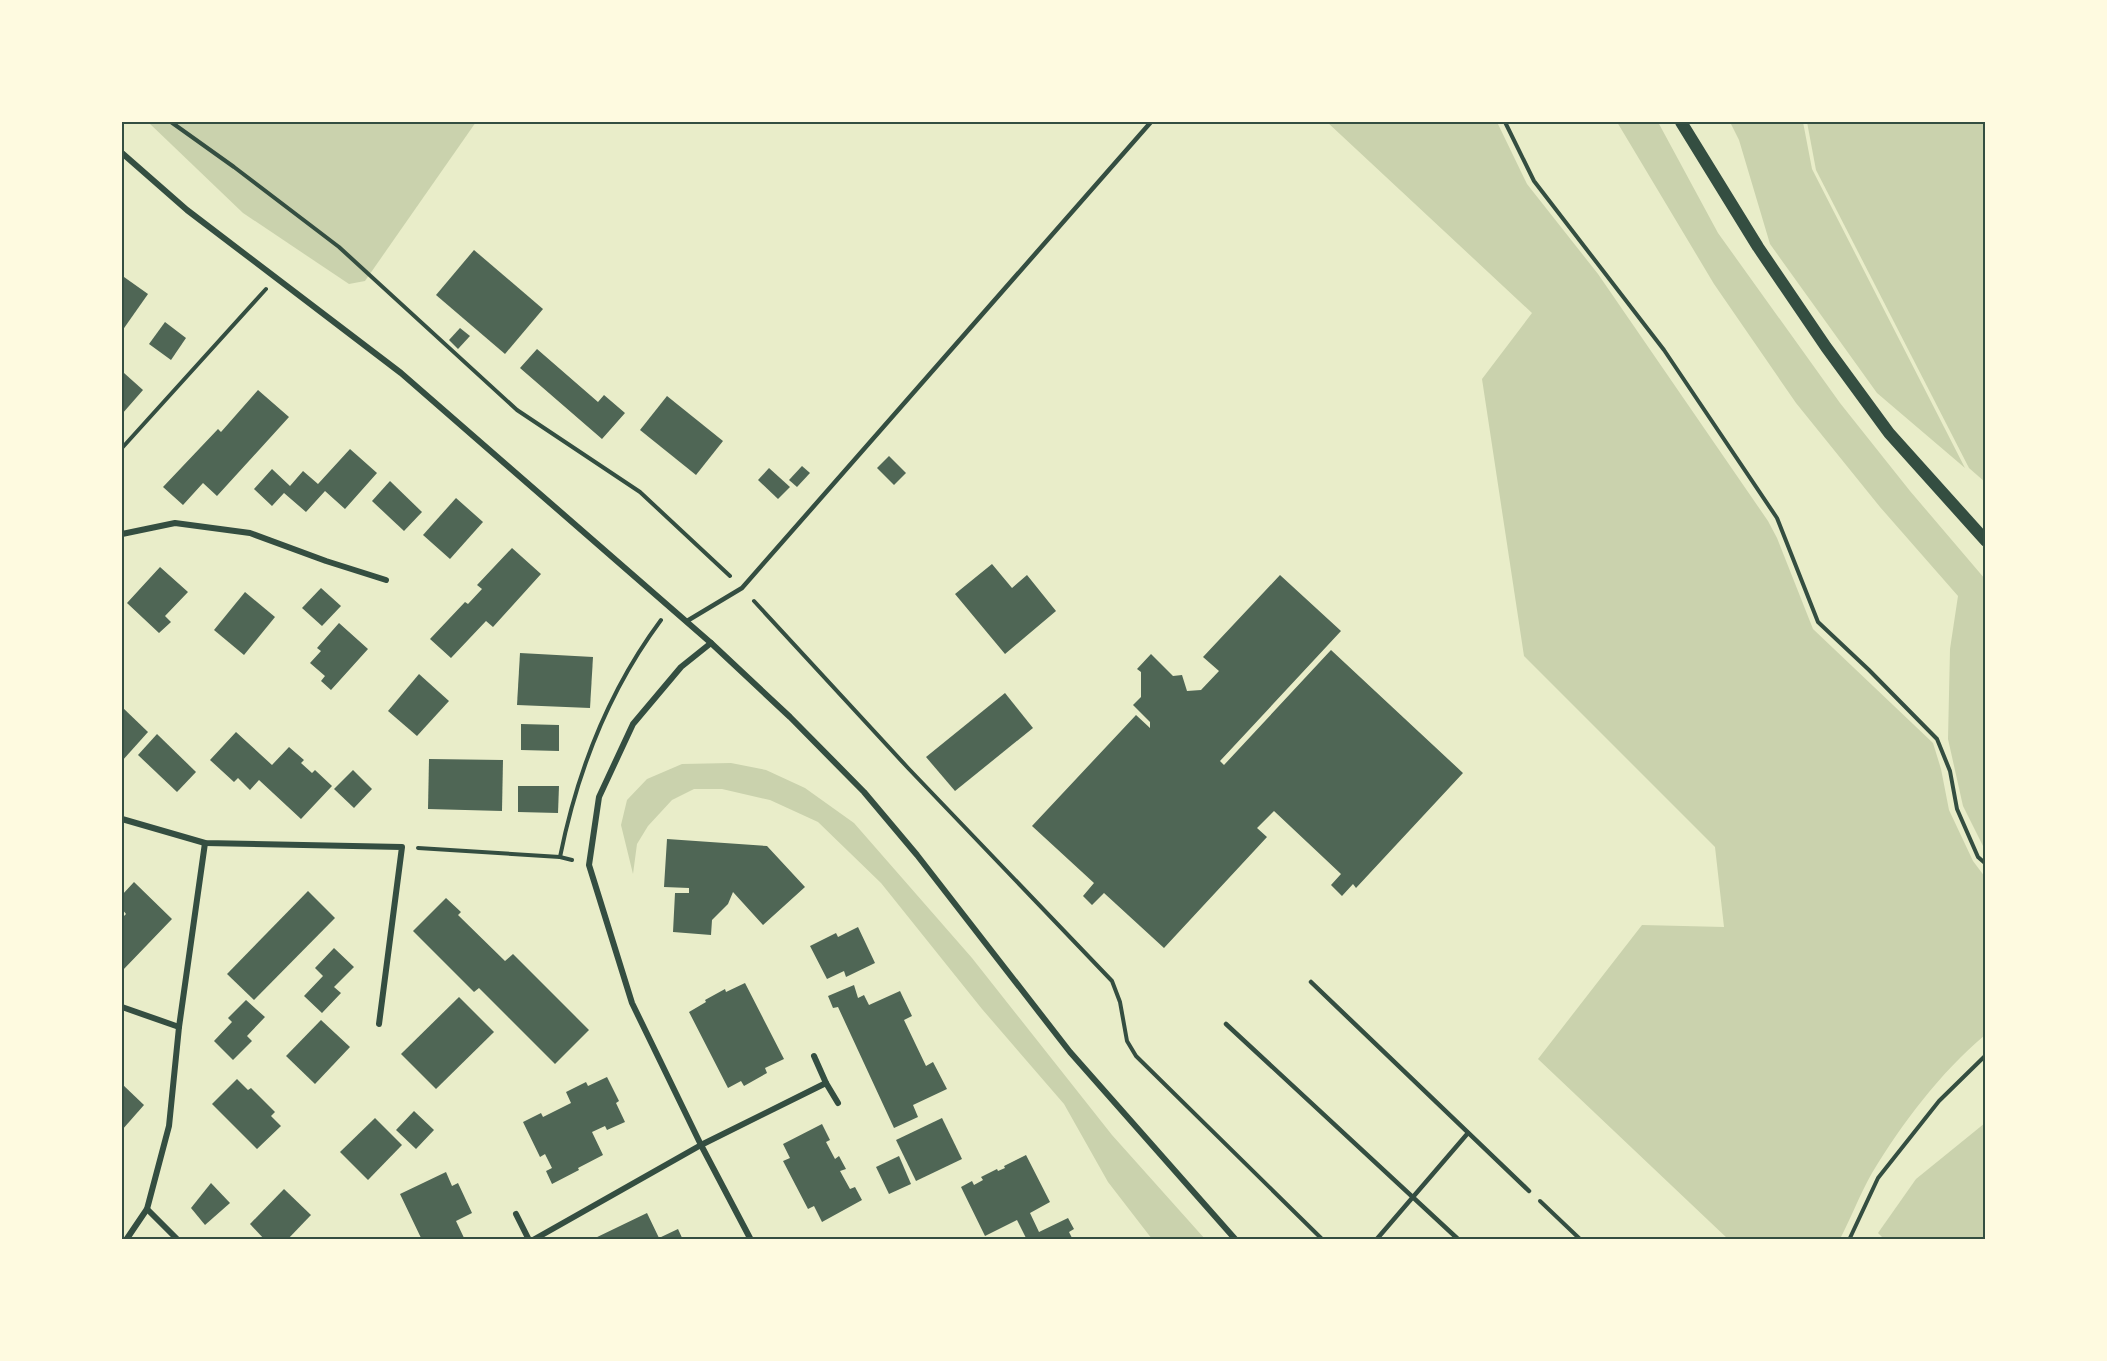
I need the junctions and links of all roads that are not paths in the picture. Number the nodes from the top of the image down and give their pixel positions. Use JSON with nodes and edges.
{"nodes":[{"id":1,"x":1151,"y":122,"type":"edge"},
{"id":2,"x":1681,"y":122,"type":"edge"},
{"id":3,"x":122,"y":153,"type":"edge"},
{"id":4,"x":122,"y":534,"type":"edge"},
{"id":5,"x":1986,"y":541,"type":"edge"},
{"id":6,"x":386,"y":580,"type":"dead end"},
{"id":7,"x":687,"y":621,"type":"junction"},
{"id":8,"x":711,"y":643,"type":"junction"},
{"id":9,"x":122,"y":819,"type":"edge"},
{"id":10,"x":205,"y":843,"type":"junction"},
{"id":11,"x":1311,"y":982,"type":"dead end"},
{"id":12,"x":122,"y":1007,"type":"edge"},
{"id":13,"x":379,"y":1024,"type":"dead end"},
{"id":14,"x":1226,"y":1024,"type":"dead end"},
{"id":15,"x":179,"y":1026,"type":"junction"},
{"id":16,"x":814,"y":1056,"type":"dead end"},
{"id":17,"x":826,"y":1083,"type":"junction"},
{"id":18,"x":838,"y":1103,"type":"dead end"},
{"id":19,"x":1468,"y":1133,"type":"junction"},
{"id":20,"x":701,"y":1145,"type":"junction"},
{"id":21,"x":1529,"y":1191,"type":"road end"},
{"id":22,"x":1414,"y":1196,"type":"junction"},
{"id":23,"x":147,"y":1209,"type":"junction"},
{"id":24,"x":516,"y":1214,"type":"dead end"},
{"id":25,"x":126,"y":1239,"type":"edge"},
{"id":26,"x":177,"y":1239,"type":"edge"},
{"id":27,"x":531,"y":1239,"type":"edge"},
{"id":28,"x":751,"y":1239,"type":"edge"},
{"id":29,"x":1236,"y":1239,"type":"edge"},
{"id":30,"x":1376,"y":1239,"type":"edge"},
{"id":31,"x":1459,"y":1239,"type":"edge"}],
"edges":[{"from":1,"to":7,"type":"lane"},
{"from":2,"to":5,"type":"main road"},
{"from":3,"to":7,"type":"street"},
{"from":4,"to":6,"type":"street"},
{"from":7,"to":8,"type":"street"},
{"from":8,"to":20,"type":"street"},
{"from":8,"to":29,"type":"street"},
{"from":9,"to":10,"type":"street"},
{"from":10,"to":13,"type":"street"},
{"from":10,"to":15,"type":"street"},
{"from":11,"to":19,"type":"lane"},
{"from":12,"to":15,"type":"street"},
{"from":14,"to":22,"type":"lane"},
{"from":15,"to":23,"type":"street"},
{"from":16,"to":17,"type":"street"},
{"from":17,"to":18,"type":"street"},
{"from":17,"to":20,"type":"street"},
{"from":19,"to":21,"type":"lane"},
{"from":19,"to":22,"type":"lane"},
{"from":20,"to":27,"type":"street"},
{"from":20,"to":28,"type":"street"},
{"from":22,"to":30,"type":"lane"},
{"from":22,"to":31,"type":"lane"},
{"from":23,"to":25,"type":"street"},
{"from":23,"to":26,"type":"street"},
{"from":24,"to":27,"type":"street"}]}
